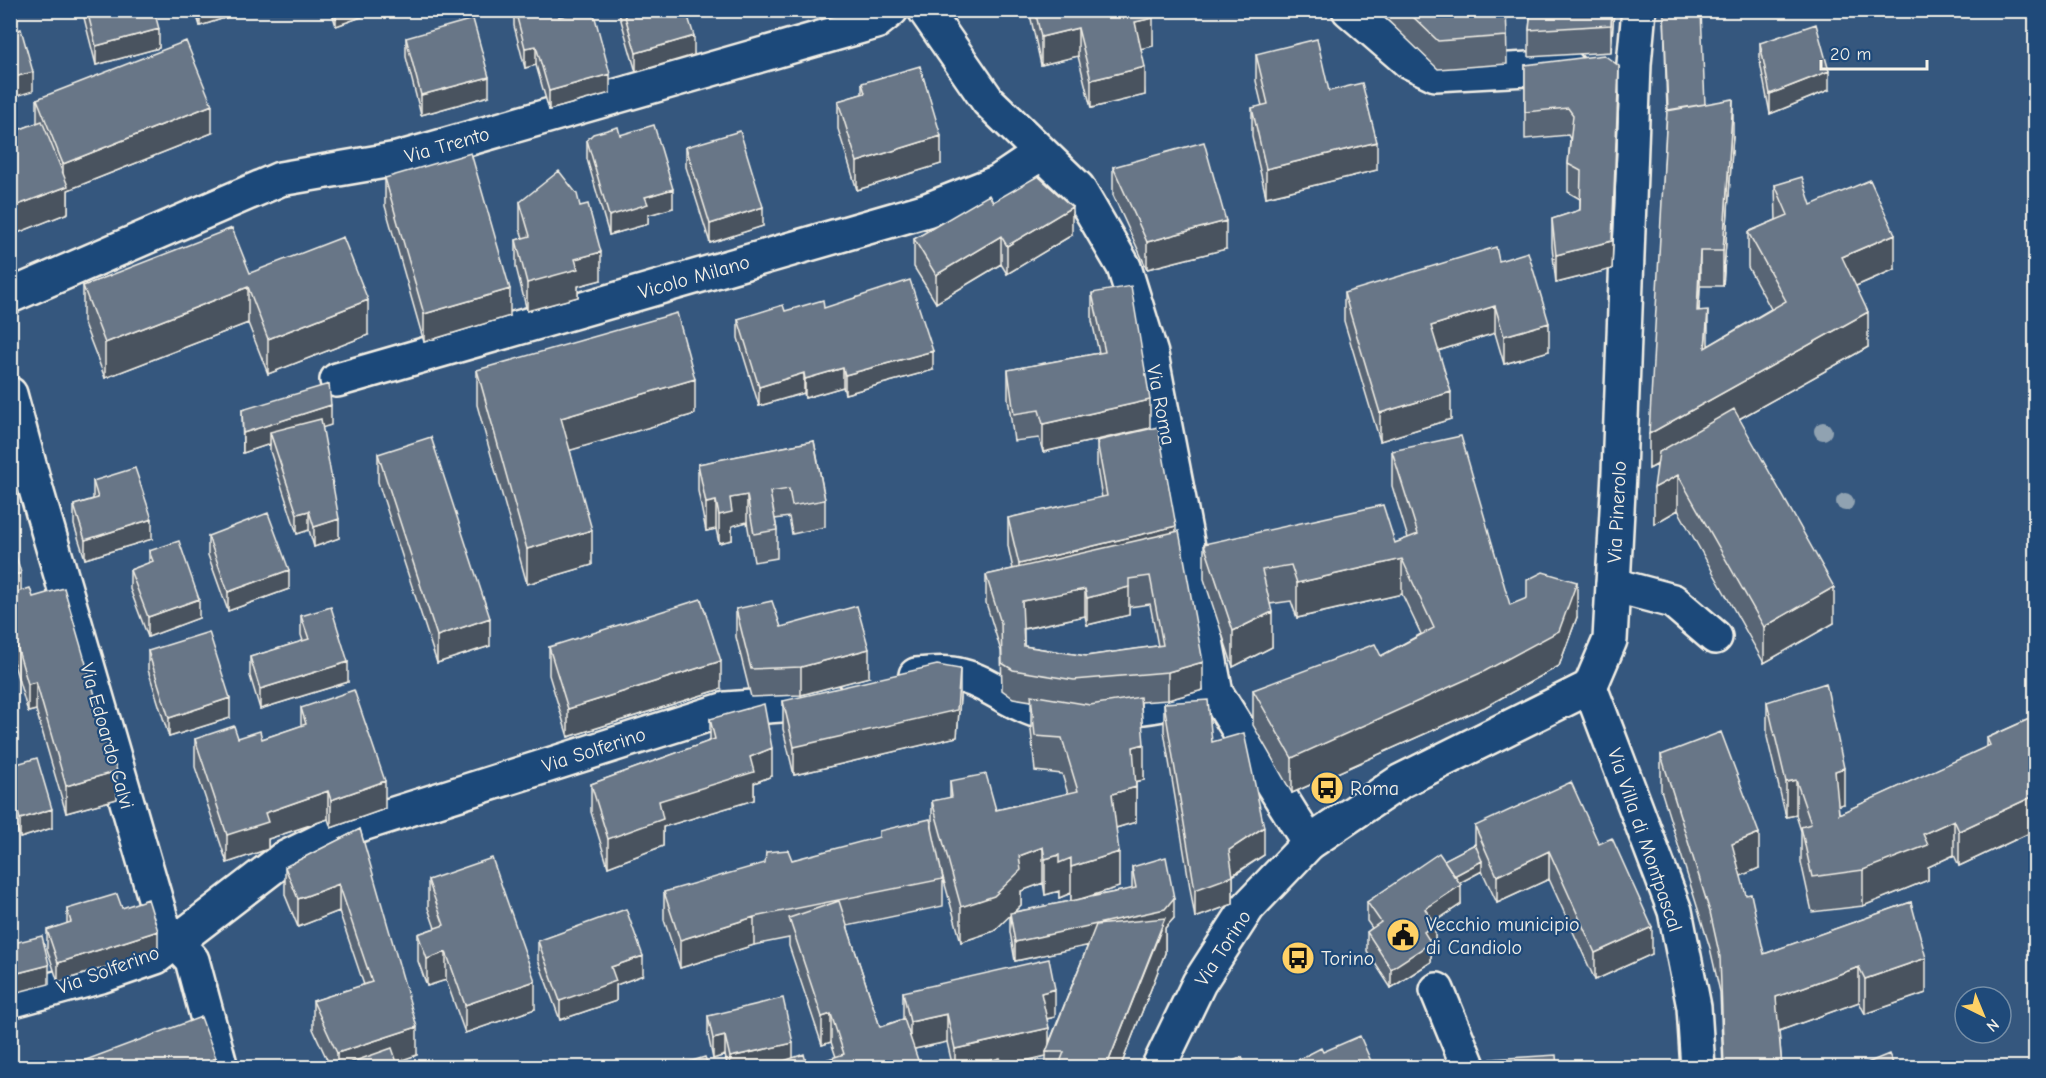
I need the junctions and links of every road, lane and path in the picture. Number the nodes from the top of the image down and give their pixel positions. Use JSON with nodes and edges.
{"nodes":[{"id":1,"x":891,"y":10,"type":"edge"},
{"id":2,"x":925,"y":10,"type":"edge"},
{"id":3,"x":1348,"y":10,"type":"edge"},
{"id":4,"x":1639,"y":10,"type":"edge"},
{"id":5,"x":1634,"y":64,"type":"junction"},
{"id":6,"x":1041,"y":153,"type":"junction"},
{"id":7,"x":10,"y":296,"type":"edge"},
{"id":8,"x":338,"y":380,"type":"dead end"},
{"id":9,"x":10,"y":394,"type":"edge"},
{"id":10,"x":1613,"y":585,"type":"junction"},
{"id":11,"x":1715,"y":637,"type":"dead end"},
{"id":12,"x":890,"y":682,"type":"edge"},
{"id":13,"x":1590,"y":687,"type":"junction"},
{"id":14,"x":859,"y":690,"type":"edge"},
{"id":15,"x":1216,"y":693,"type":"junction"},
{"id":16,"x":1309,"y":843,"type":"junction"},
{"id":17,"x":177,"y":942,"type":"junction"},
{"id":18,"x":1437,"y":990,"type":"dead end"},
{"id":19,"x":10,"y":1001,"type":"edge"},
{"id":20,"x":1478,"y":1065,"type":"edge"},
{"id":21,"x":221,"y":1068,"type":"edge"},
{"id":22,"x":1158,"y":1068,"type":"edge"},
{"id":23,"x":1698,"y":1068,"type":"edge"}],
"edges":[{"from":1,"to":7,"type":"street","name":"Via Trento"},
{"from":2,"to":6,"type":"street","name":"Via Roma"},
{"from":3,"to":5,"type":"street"},
{"from":4,"to":5,"type":"street","name":"Via Pinerolo"},
{"from":5,"to":10,"type":"street","name":"Via Pinerolo"},
{"from":6,"to":8,"type":"street","name":"Vicolo Milano"},
{"from":6,"to":15,"type":"street","name":"Via Roma"},
{"from":9,"to":17,"type":"street","name":"Via Edoardo Calvi"},
{"from":10,"to":11,"type":"street"},
{"from":10,"to":13,"type":"street","name":"Via Pinerolo"},
{"from":12,"to":15,"type":"street"},
{"from":13,"to":16,"type":"street"},
{"from":13,"to":23,"type":"street","name":"Via Villa di Montpascal"},
{"from":14,"to":17,"type":"street","name":"Via Solferino"},
{"from":15,"to":16,"type":"street","name":"Via Roma"},
{"from":16,"to":22,"type":"street","name":"Via Torino"},
{"from":17,"to":19,"type":"street","name":"Via Solferino"},
{"from":17,"to":21,"type":"street","name":"Via Edoardo Calvi"},
{"from":18,"to":20,"type":"street"}]}
